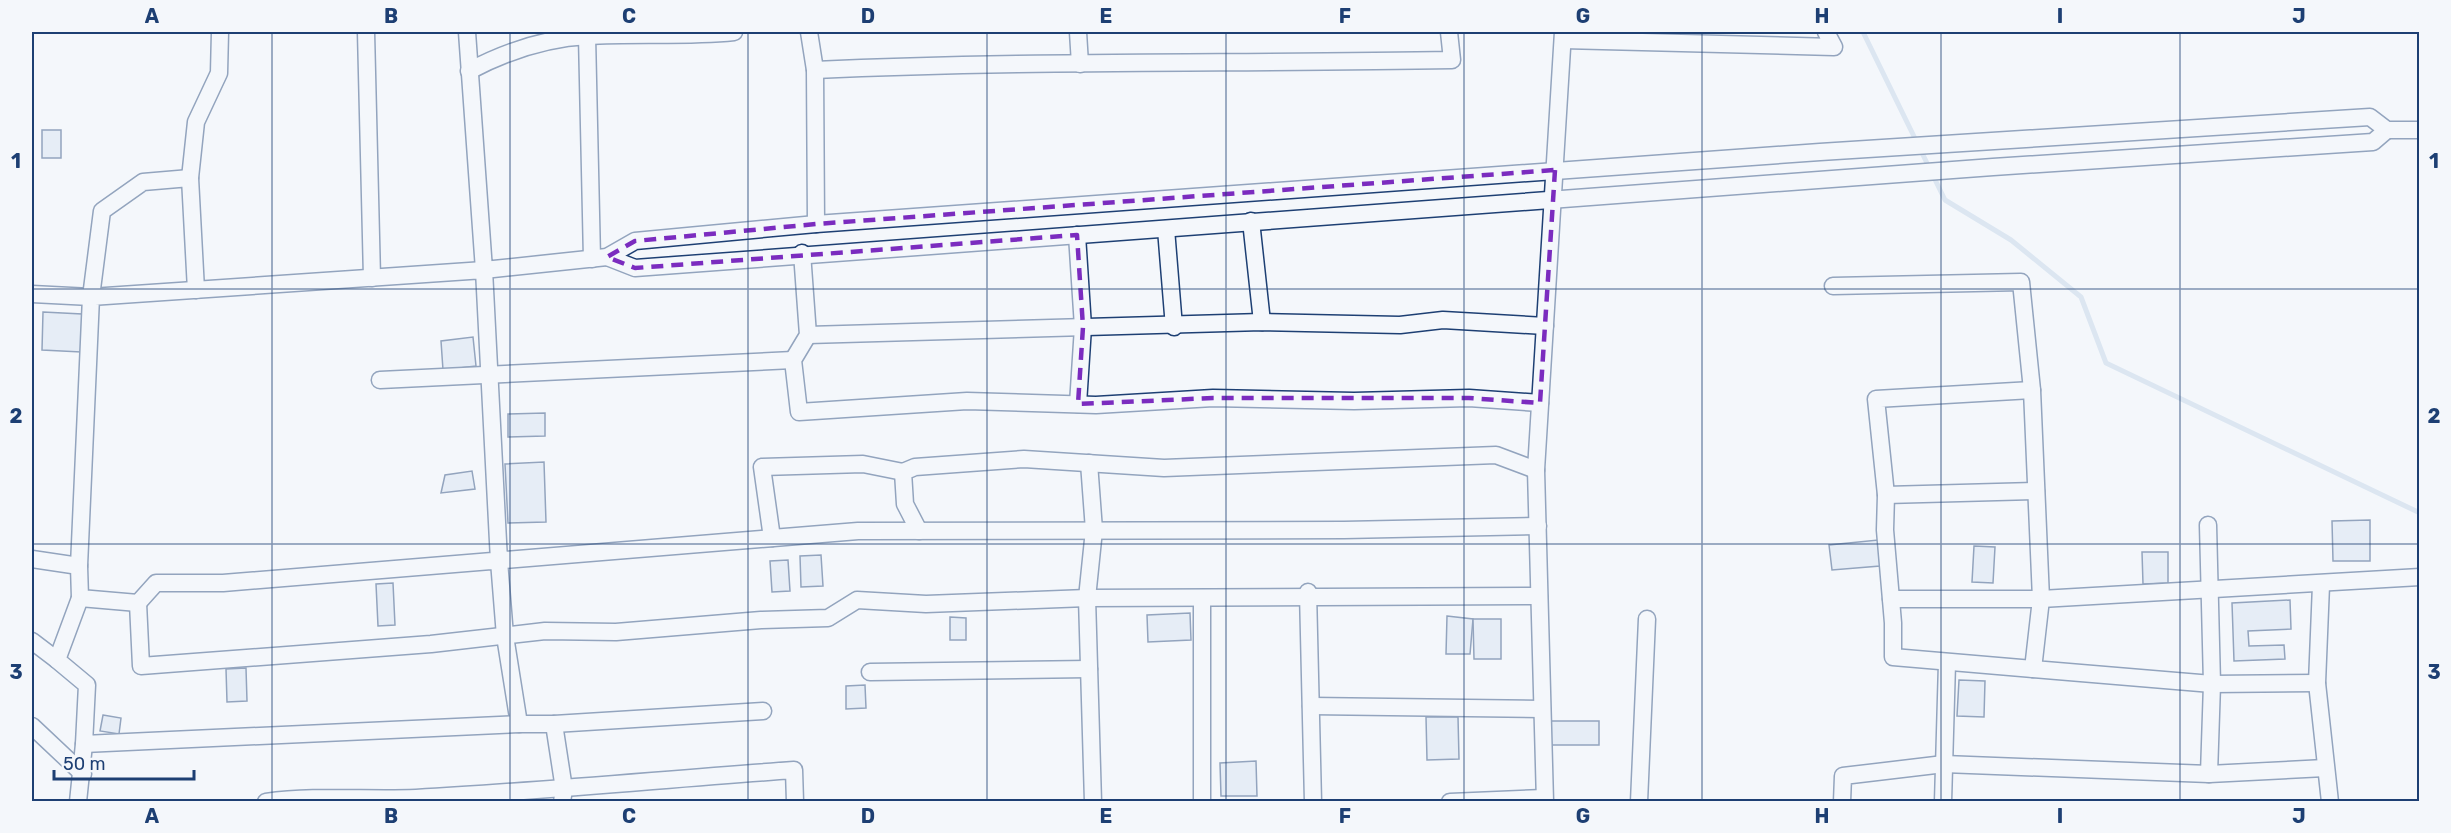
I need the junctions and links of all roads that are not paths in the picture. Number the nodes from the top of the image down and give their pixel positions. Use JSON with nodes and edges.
{"nodes":[{"id":1,"x":220,"y":32,"type":"edge"},
{"id":2,"x":366,"y":32,"type":"edge"},
{"id":3,"x":467,"y":32,"type":"edge"},
{"id":4,"x":735,"y":32,"type":"edge"},
{"id":5,"x":809,"y":32,"type":"edge"},
{"id":6,"x":1078,"y":32,"type":"edge"},
{"id":7,"x":1449,"y":32,"type":"edge"},
{"id":8,"x":1826,"y":32,"type":"edge"},
{"id":9,"x":716,"y":33,"type":"edge"},
{"id":10,"x":636,"y":34,"type":"edge"},
{"id":11,"x":550,"y":36,"type":"edge"},
{"id":12,"x":587,"y":36,"type":"junction"},
{"id":13,"x":1563,"y":36,"type":"edge"},
{"id":14,"x":1080,"y":64,"type":"junction"},
{"id":15,"x":815,"y":70,"type":"junction"},
{"id":16,"x":470,"y":71,"type":"junction"},
{"id":17,"x":2387,"y":130,"type":"junction"},
{"id":18,"x":2420,"y":130,"type":"edge"},
{"id":19,"x":1555,"y":170,"type":"junction"},
{"id":20,"x":190,"y":178,"type":"junction"},
{"id":21,"x":1553,"y":201,"type":"junction"},
{"id":22,"x":1251,"y":221,"type":"junction"},
{"id":23,"x":816,"y":224,"type":"junction"},
{"id":24,"x":1166,"y":229,"type":"junction"},
{"id":25,"x":1077,"y":235,"type":"junction"},
{"id":26,"x":802,"y":253,"type":"junction"},
{"id":27,"x":600,"y":258,"type":"junction"},
{"id":28,"x":484,"y":270,"type":"junction"},
{"id":29,"x":372,"y":278,"type":"junction"},
{"id":30,"x":1833,"y":286,"type":"dead end"},
{"id":31,"x":196,"y":290,"type":"junction"},
{"id":32,"x":32,"y":294,"type":"edge"},
{"id":33,"x":91,"y":297,"type":"junction"},
{"id":34,"x":1262,"y":322,"type":"junction"},
{"id":35,"x":1083,"y":327,"type":"junction"},
{"id":36,"x":1174,"y":327,"type":"junction"},
{"id":37,"x":1545,"y":327,"type":"junction"},
{"id":38,"x":808,"y":335,"type":"junction"},
{"id":39,"x":793,"y":360,"type":"junction"},
{"id":40,"x":490,"y":376,"type":"junction"},
{"id":41,"x":380,"y":380,"type":"dead end"},
{"id":42,"x":2032,"y":390,"type":"junction"},
{"id":43,"x":1540,"y":403,"type":"junction"},
{"id":44,"x":1078,"y":404,"type":"junction"},
{"id":45,"x":1089,"y":463,"type":"junction"},
{"id":46,"x":1536,"y":470,"type":"junction"},
{"id":47,"x":903,"y":472,"type":"junction"},
{"id":48,"x":2036,"y":491,"type":"junction"},
{"id":49,"x":1886,"y":495,"type":"junction"},
{"id":50,"x":2208,"y":525,"type":"dead end"},
{"id":51,"x":1538,"y":526,"type":"junction"},
{"id":52,"x":1094,"y":530,"type":"junction"},
{"id":53,"x":919,"y":531,"type":"junction"},
{"id":54,"x":772,"y":538,"type":"junction"},
{"id":55,"x":32,"y":559,"type":"edge"},
{"id":56,"x":499,"y":561,"type":"junction"},
{"id":57,"x":79,"y":566,"type":"junction"},
{"id":58,"x":2420,"y":577,"type":"edge"},
{"id":59,"x":2321,"y":585,"type":"junction"},
{"id":60,"x":2209,"y":591,"type":"junction"},
{"id":61,"x":1308,"y":595,"type":"junction"},
{"id":62,"x":1539,"y":596,"type":"junction"},
{"id":63,"x":80,"y":598,"type":"junction"},
{"id":64,"x":1087,"y":598,"type":"junction"},
{"id":65,"x":1202,"y":598,"type":"junction"},
{"id":66,"x":2041,"y":599,"type":"junction"},
{"id":67,"x":1891,"y":600,"type":"junction"},
{"id":68,"x":138,"y":603,"type":"junction"},
{"id":69,"x":1647,"y":618,"type":"dead end"},
{"id":70,"x":505,"y":636,"type":"junction"},
{"id":71,"x":32,"y":641,"type":"edge"},
{"id":72,"x":57,"y":660,"type":"junction"},
{"id":73,"x":1947,"y":663,"type":"junction"},
{"id":74,"x":1089,"y":669,"type":"junction"},
{"id":75,"x":2033,"y":669,"type":"junction"},
{"id":76,"x":870,"y":672,"type":"dead end"},
{"id":77,"x":2317,"y":683,"type":"junction"},
{"id":78,"x":2212,"y":684,"type":"junction"},
{"id":79,"x":1311,"y":706,"type":"junction"},
{"id":80,"x":1542,"y":710,"type":"junction"},
{"id":81,"x":763,"y":711,"type":"dead end"},
{"id":82,"x":519,"y":724,"type":"junction"},
{"id":83,"x":554,"y":724,"type":"junction"},
{"id":84,"x":32,"y":726,"type":"edge"},
{"id":85,"x":84,"y":744,"type":"junction"},
{"id":86,"x":1944,"y":764,"type":"junction"},
{"id":87,"x":2325,"y":768,"type":"junction"},
{"id":88,"x":83,"y":774,"type":"junction"},
{"id":89,"x":2210,"y":774,"type":"junction"},
{"id":90,"x":563,"y":795,"type":"edge"},
{"id":91,"x":486,"y":797,"type":"edge"},
{"id":92,"x":424,"y":799,"type":"edge"},
{"id":93,"x":288,"y":800,"type":"edge"},
{"id":94,"x":359,"y":800,"type":"edge"},
{"id":95,"x":1544,"y":800,"type":"edge"},
{"id":96,"x":78,"y":801,"type":"edge"},
{"id":97,"x":266,"y":801,"type":"edge"},
{"id":98,"x":795,"y":801,"type":"edge"},
{"id":99,"x":1093,"y":801,"type":"edge"},
{"id":100,"x":1202,"y":801,"type":"edge"},
{"id":101,"x":1313,"y":801,"type":"edge"},
{"id":102,"x":1450,"y":801,"type":"edge"},
{"id":103,"x":1467,"y":801,"type":"edge"},
{"id":104,"x":1639,"y":801,"type":"edge"},
{"id":105,"x":1842,"y":801,"type":"edge"},
{"id":106,"x":1942,"y":801,"type":"edge"},
{"id":107,"x":2330,"y":801,"type":"edge"}],
"edges":[{"from":1,"to":20,"type":"street"},
{"from":2,"to":29,"type":"street"},
{"from":3,"to":16,"type":"street"},
{"from":4,"to":9,"type":"street"},
{"from":5,"to":15,"type":"street"},
{"from":6,"to":14,"type":"street"},
{"from":7,"to":14,"type":"street"},
{"from":8,"to":13,"type":"street"},
{"from":9,"to":10,"type":"street"},
{"from":10,"to":12,"type":"street"},
{"from":11,"to":12,"type":"street"},
{"from":11,"to":16,"type":"street"},
{"from":12,"to":27,"type":"street"},
{"from":13,"to":19,"type":"street"},
{"from":14,"to":15,"type":"street"},
{"from":15,"to":23,"type":"street"},
{"from":16,"to":28,"type":"street"},
{"from":17,"to":18,"type":"street"},
{"from":17,"to":19,"type":"street"},
{"from":17,"to":21,"type":"street"},
{"from":19,"to":21,"type":"street"},
{"from":19,"to":23,"type":"street"},
{"from":20,"to":31,"type":"street"},
{"from":20,"to":33,"type":"street"},
{"from":21,"to":22,"type":"street"},
{"from":21,"to":37,"type":"street"},
{"from":22,"to":24,"type":"street"},
{"from":22,"to":34,"type":"street"},
{"from":23,"to":27,"type":"street"},
{"from":24,"to":25,"type":"street"},
{"from":24,"to":36,"type":"street"},
{"from":25,"to":26,"type":"street"},
{"from":25,"to":35,"type":"street"},
{"from":26,"to":27,"type":"street"},
{"from":26,"to":38,"type":"street"},
{"from":27,"to":28,"type":"street"},
{"from":28,"to":29,"type":"street"},
{"from":28,"to":40,"type":"street"},
{"from":29,"to":31,"type":"street"},
{"from":30,"to":42,"type":"street"},
{"from":31,"to":33,"type":"street"},
{"from":32,"to":33,"type":"street"},
{"from":33,"to":57,"type":"street"},
{"from":34,"to":36,"type":"street"},
{"from":34,"to":37,"type":"street"},
{"from":35,"to":36,"type":"street"},
{"from":35,"to":38,"type":"street"},
{"from":35,"to":44,"type":"street"},
{"from":37,"to":43,"type":"street"},
{"from":38,"to":39,"type":"street"},
{"from":39,"to":40,"type":"street"},
{"from":39,"to":44,"type":"street"},
{"from":40,"to":41,"type":"street"},
{"from":40,"to":56,"type":"street"},
{"from":42,"to":48,"type":"street"},
{"from":42,"to":49,"type":"street"},
{"from":43,"to":44,"type":"street"},
{"from":43,"to":46,"type":"street"},
{"from":45,"to":46,"type":"street"},
{"from":45,"to":47,"type":"street"},
{"from":45,"to":52,"type":"street"},
{"from":46,"to":51,"type":"street"},
{"from":47,"to":53,"type":"street"},
{"from":47,"to":54,"type":"street"},
{"from":48,"to":49,"type":"street"},
{"from":48,"to":66,"type":"street"},
{"from":49,"to":67,"type":"street"},
{"from":50,"to":60,"type":"street"},
{"from":51,"to":52,"type":"street"},
{"from":51,"to":62,"type":"street"},
{"from":52,"to":53,"type":"street"},
{"from":52,"to":64,"type":"street"},
{"from":53,"to":54,"type":"street"},
{"from":54,"to":56,"type":"street"},
{"from":55,"to":57,"type":"street"},
{"from":56,"to":68,"type":"street"},
{"from":56,"to":70,"type":"street"},
{"from":57,"to":63,"type":"street"},
{"from":58,"to":59,"type":"street"},
{"from":59,"to":60,"type":"street"},
{"from":59,"to":77,"type":"street"},
{"from":60,"to":66,"type":"street"},
{"from":60,"to":78,"type":"street"},
{"from":61,"to":62,"type":"street"},
{"from":61,"to":65,"type":"street"},
{"from":61,"to":79,"type":"street"},
{"from":62,"to":80,"type":"street"},
{"from":63,"to":68,"type":"street"},
{"from":63,"to":72,"type":"street"},
{"from":64,"to":65,"type":"street"},
{"from":64,"to":70,"type":"street"},
{"from":64,"to":74,"type":"street"},
{"from":65,"to":100,"type":"street"},
{"from":66,"to":67,"type":"street"},
{"from":66,"to":75,"type":"street"},
{"from":67,"to":73,"type":"street"},
{"from":68,"to":70,"type":"street"},
{"from":69,"to":104,"type":"street"},
{"from":70,"to":82,"type":"street"},
{"from":71,"to":72,"type":"street"},
{"from":72,"to":85,"type":"street"},
{"from":73,"to":75,"type":"street"},
{"from":73,"to":86,"type":"street"},
{"from":74,"to":76,"type":"street"},
{"from":74,"to":99,"type":"street"},
{"from":75,"to":78,"type":"street"},
{"from":77,"to":78,"type":"street"},
{"from":77,"to":87,"type":"street"},
{"from":78,"to":89,"type":"street"},
{"from":79,"to":80,"type":"street"},
{"from":79,"to":101,"type":"street"},
{"from":80,"to":95,"type":"street"},
{"from":81,"to":83,"type":"street"},
{"from":82,"to":83,"type":"street"},
{"from":82,"to":85,"type":"street"},
{"from":83,"to":90,"type":"street"},
{"from":84,"to":88,"type":"street"},
{"from":85,"to":88,"type":"street"},
{"from":86,"to":89,"type":"street"},
{"from":86,"to":105,"type":"street"},
{"from":86,"to":106,"type":"street"},
{"from":87,"to":89,"type":"street"},
{"from":87,"to":107,"type":"street"},
{"from":88,"to":96,"type":"street"},
{"from":90,"to":91,"type":"street"},
{"from":90,"to":98,"type":"street"},
{"from":91,"to":92,"type":"street"},
{"from":92,"to":94,"type":"street"},
{"from":93,"to":94,"type":"street"},
{"from":93,"to":97,"type":"street"},
{"from":95,"to":103,"type":"street"},
{"from":102,"to":103,"type":"street"}]}
